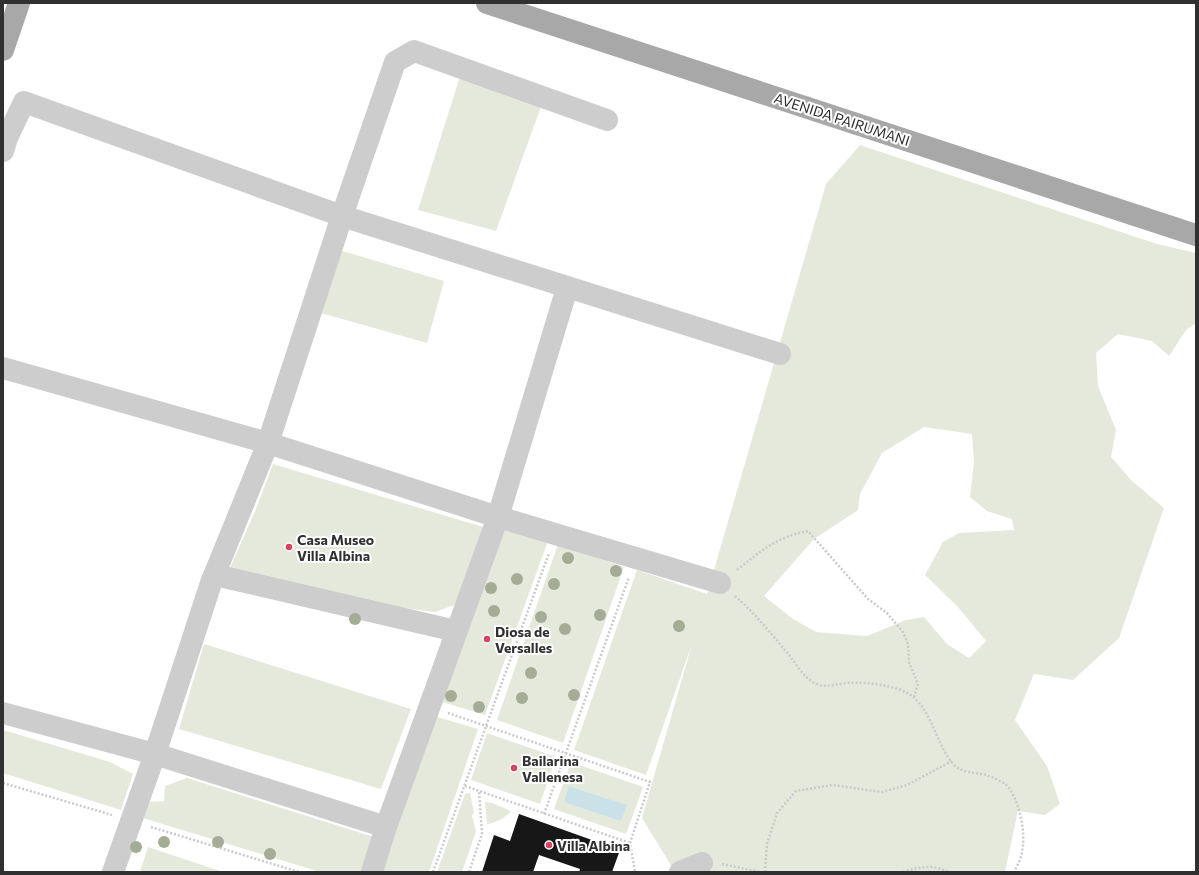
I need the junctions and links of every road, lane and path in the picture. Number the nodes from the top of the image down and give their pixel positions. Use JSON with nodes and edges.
{"nodes":[{"id":1,"x":19,"y":3,"type":"edge"},
{"id":2,"x":487,"y":3,"type":"edge"},
{"id":3,"x":3,"y":50,"type":"edge"},
{"id":4,"x":607,"y":120,"type":"dead end"},
{"id":5,"x":3,"y":151,"type":"edge"},
{"id":6,"x":342,"y":216,"type":"junction"},
{"id":7,"x":1196,"y":235,"type":"edge"},
{"id":8,"x":567,"y":288,"type":"junction"},
{"id":9,"x":780,"y":354,"type":"dead end"},
{"id":10,"x":3,"y":368,"type":"edge"},
{"id":11,"x":268,"y":443,"type":"junction"},
{"id":12,"x":498,"y":517,"type":"junction"},
{"id":13,"x":556,"y":534,"type":"junction"},
{"id":14,"x":636,"y":558,"type":"junction"},
{"id":15,"x":214,"y":575,"type":"junction"},
{"id":16,"x":720,"y":583,"type":"junction"},
{"id":17,"x":456,"y":631,"type":"junction"},
{"id":18,"x":914,"y":697,"type":"junction"},
{"id":19,"x":429,"y":707,"type":"junction"},
{"id":20,"x":3,"y":713,"type":"edge"},
{"id":21,"x":487,"y":725,"type":"junction"},
{"id":22,"x":566,"y":752,"type":"junction"},
{"id":23,"x":155,"y":754,"type":"junction"},
{"id":24,"x":952,"y":761,"type":"junction"},
{"id":25,"x":464,"y":786,"type":"junction"},
{"id":26,"x":479,"y":791,"type":"junction"},
{"id":27,"x":544,"y":814,"type":"junction"},
{"id":28,"x":386,"y":827,"type":"junction"},
{"id":29,"x":630,"y":843,"type":"junction"},
{"id":30,"x":702,"y":863,"type":"joint"},
{"id":31,"x":113,"y":872,"type":"edge"},
{"id":32,"x":372,"y":872,"type":"edge"},
{"id":33,"x":433,"y":872,"type":"edge"},
{"id":34,"x":469,"y":872,"type":"edge"},
{"id":35,"x":635,"y":872,"type":"edge"},
{"id":36,"x":680,"y":872,"type":"edge"},
{"id":37,"x":760,"y":872,"type":"edge"},
{"id":38,"x":765,"y":872,"type":"edge"},
{"id":39,"x":903,"y":872,"type":"edge"},
{"id":40,"x":948,"y":872,"type":"edge"},
{"id":41,"x":1014,"y":872,"type":"edge"}],
"edges":[{"from":1,"to":3,"type":"main road"},
{"from":2,"to":7,"type":"main road","name":"AVENIDA PAIRUMANI"},
{"from":4,"to":6,"type":"lane"},
{"from":5,"to":6,"type":"lane"},
{"from":6,"to":8,"type":"lane"},
{"from":6,"to":11,"type":"lane"},
{"from":8,"to":9,"type":"lane"},
{"from":8,"to":12,"type":"lane"},
{"from":10,"to":11,"type":"lane"},
{"from":11,"to":12,"type":"lane"},
{"from":11,"to":15,"type":"lane"},
{"from":12,"to":13,"type":"lane"},
{"from":12,"to":17,"type":"lane"},
{"from":13,"to":14,"type":"lane"},
{"from":13,"to":21,"type":"path"},
{"from":14,"to":16,"type":"lane"},
{"from":14,"to":22,"type":"path"},
{"from":15,"to":17,"type":"lane"},
{"from":15,"to":23,"type":"lane"},
{"from":16,"to":18,"type":"path"},
{"from":16,"to":18,"type":"path"},
{"from":17,"to":19,"type":"lane"},
{"from":18,"to":24,"type":"path"},
{"from":19,"to":21,"type":"path"},
{"from":19,"to":28,"type":"lane"},
{"from":20,"to":23,"type":"lane"},
{"from":21,"to":22,"type":"path"},
{"from":21,"to":25,"type":"path"},
{"from":22,"to":27,"type":"path"},
{"from":22,"to":29,"type":"path"},
{"from":23,"to":28,"type":"lane"},
{"from":23,"to":31,"type":"lane"},
{"from":24,"to":38,"type":"path"},
{"from":24,"to":41,"type":"path"},
{"from":25,"to":26,"type":"path"},
{"from":25,"to":33,"type":"path"},
{"from":26,"to":27,"type":"path"},
{"from":26,"to":34,"type":"path"},
{"from":27,"to":29,"type":"path"},
{"from":28,"to":32,"type":"lane"},
{"from":29,"to":35,"type":"path"},
{"from":30,"to":36,"type":"lane"},
{"from":30,"to":37,"type":"path"},
{"from":39,"to":40,"type":"path"}]}
